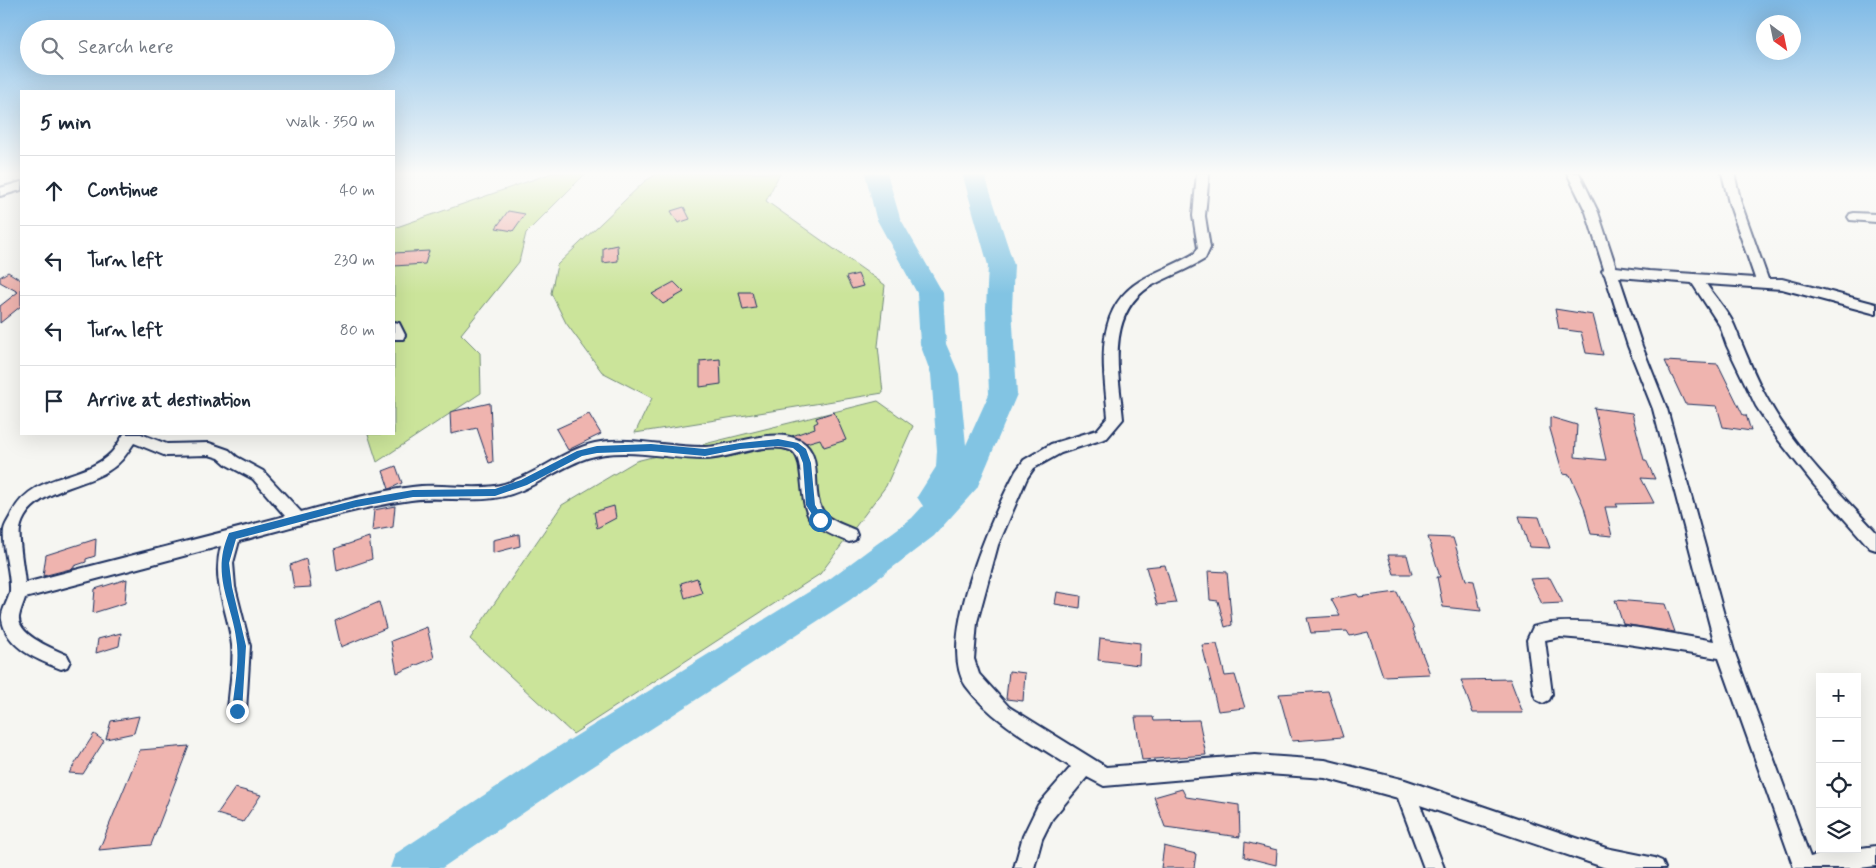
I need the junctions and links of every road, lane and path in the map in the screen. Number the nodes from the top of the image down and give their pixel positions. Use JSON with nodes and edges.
{"nodes":[{"id":1,"x":1199,"y":214,"type":"edge"},
{"id":2,"x":1593,"y":214,"type":"edge"},
{"id":3,"x":1739,"y":214,"type":"edge"},
{"id":4,"x":1854,"y":217,"type":"dead end"},
{"id":5,"x":1876,"y":218,"type":"edge"},
{"id":6,"x":1609,"y":271,"type":"junction"},
{"id":7,"x":1696,"y":279,"type":"junction"},
{"id":8,"x":1763,"y":282,"type":"junction"},
{"id":9,"x":1876,"y":309,"type":"edge"},
{"id":10,"x":131,"y":435,"type":"edge"},
{"id":11,"x":297,"y":518,"type":"junction"},
{"id":12,"x":848,"y":535,"type":"dead end"},
{"id":13,"x":232,"y":536,"type":"junction"},
{"id":14,"x":1876,"y":543,"type":"edge"},
{"id":15,"x":18,"y":592,"type":"junction"},
{"id":16,"x":1726,"y":651,"type":"junction"},
{"id":17,"x":61,"y":661,"type":"dead end"},
{"id":18,"x":1544,"y":694,"type":"dead end"},
{"id":19,"x":237,"y":711,"type":"dead end"},
{"id":20,"x":1085,"y":764,"type":"junction"},
{"id":21,"x":1405,"y":790,"type":"junction"},
{"id":22,"x":1876,"y":856,"type":"edge"},
{"id":23,"x":1024,"y":868,"type":"edge"},
{"id":24,"x":1434,"y":868,"type":"edge"},
{"id":25,"x":1655,"y":868,"type":"edge"},
{"id":26,"x":1805,"y":868,"type":"edge"}],
"edges":[{"from":1,"to":20,"type":"street"},
{"from":2,"to":6,"type":"street"},
{"from":3,"to":8,"type":"street"},
{"from":4,"to":5,"type":"street"},
{"from":6,"to":7,"type":"street"},
{"from":6,"to":16,"type":"street"},
{"from":7,"to":8,"type":"street"},
{"from":7,"to":14,"type":"street"},
{"from":8,"to":9,"type":"street"},
{"from":10,"to":11,"type":"street"},
{"from":10,"to":15,"type":"street"},
{"from":11,"to":12,"type":"street"},
{"from":11,"to":13,"type":"street"},
{"from":13,"to":15,"type":"street"},
{"from":13,"to":19,"type":"street"},
{"from":15,"to":17,"type":"street"},
{"from":16,"to":18,"type":"street"},
{"from":16,"to":26,"type":"street"},
{"from":20,"to":21,"type":"street"},
{"from":20,"to":23,"type":"street"},
{"from":21,"to":24,"type":"street"},
{"from":21,"to":25,"type":"street"},
{"from":22,"to":26,"type":"street"}]}
